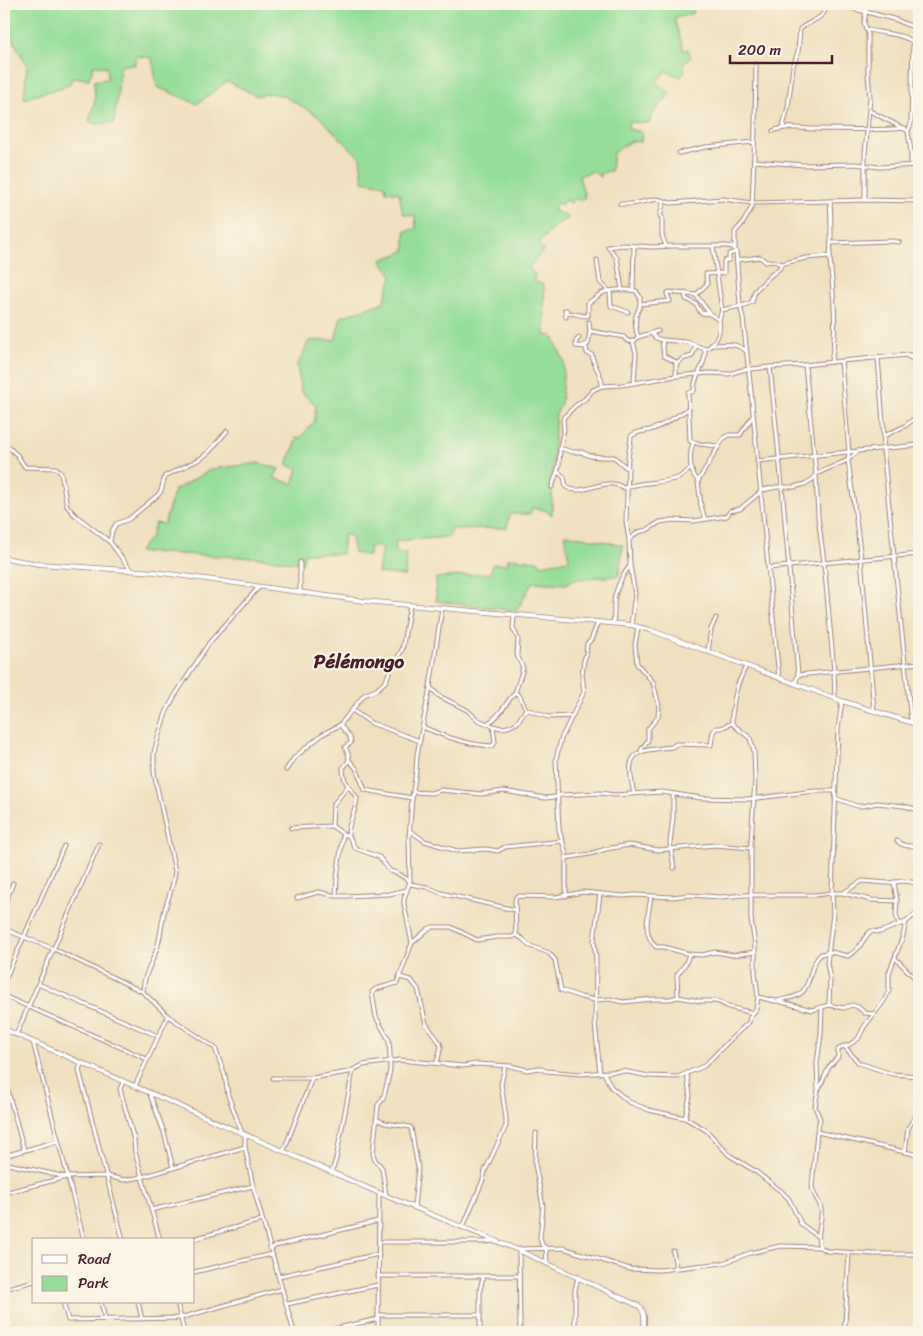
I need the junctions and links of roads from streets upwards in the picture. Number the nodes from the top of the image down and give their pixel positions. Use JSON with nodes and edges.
{"nodes":[{"id":1,"x":827,"y":4,"type":"edge"},
{"id":2,"x":836,"y":4,"type":"edge"},
{"id":3,"x":867,"y":4,"type":"edge"},
{"id":4,"x":866,"y":12,"type":"junction"},
{"id":5,"x":919,"y":28,"type":"edge"},
{"id":6,"x":866,"y":29,"type":"junction"},
{"id":7,"x":756,"y":64,"type":"dead end"},
{"id":8,"x":870,"y":111,"type":"junction"},
{"id":9,"x":782,"y":127,"type":"junction"},
{"id":10,"x":868,"y":129,"type":"junction"},
{"id":11,"x":907,"y":129,"type":"junction"},
{"id":12,"x":774,"y":131,"type":"dead end"},
{"id":13,"x":754,"y":142,"type":"junction"},
{"id":14,"x":679,"y":153,"type":"dead end"},
{"id":15,"x":754,"y":161,"type":"junction"},
{"id":16,"x":866,"y":165,"type":"junction"},
{"id":17,"x":911,"y":165,"type":"junction"},
{"id":18,"x":919,"y":165,"type":"edge"},
{"id":19,"x":865,"y":200,"type":"junction"},
{"id":20,"x":664,"y":201,"type":"junction"},
{"id":21,"x":830,"y":201,"type":"junction"},
{"id":22,"x":919,"y":201,"type":"edge"},
{"id":23,"x":752,"y":203,"type":"junction"},
{"id":24,"x":620,"y":204,"type":"dead end"},
{"id":25,"x":899,"y":242,"type":"dead end"},
{"id":26,"x":831,"y":243,"type":"junction"},
{"id":27,"x":634,"y":246,"type":"junction"},
{"id":28,"x":666,"y":246,"type":"junction"},
{"id":29,"x":713,"y":247,"type":"junction"},
{"id":30,"x":736,"y":250,"type":"junction"},
{"id":31,"x":830,"y":256,"type":"junction"},
{"id":32,"x":597,"y":260,"type":"dead end"},
{"id":33,"x":737,"y":260,"type":"junction"},
{"id":34,"x":781,"y":264,"type":"junction"},
{"id":35,"x":717,"y":273,"type":"junction"},
{"id":36,"x":622,"y":290,"type":"junction"},
{"id":37,"x":633,"y":290,"type":"junction"},
{"id":38,"x":610,"y":292,"type":"junction"},
{"id":39,"x":685,"y":293,"type":"junction"},
{"id":40,"x":696,"y":295,"type":"junction"},
{"id":41,"x":640,"y":304,"type":"junction"},
{"id":42,"x":740,"y":306,"type":"junction"},
{"id":43,"x":722,"y":310,"type":"junction"},
{"id":44,"x":628,"y":312,"type":"dead end"},
{"id":45,"x":710,"y":314,"type":"junction"},
{"id":46,"x":566,"y":317,"type":"dead end"},
{"id":47,"x":719,"y":320,"type":"junction"},
{"id":48,"x":589,"y":322,"type":"dead end"},
{"id":49,"x":590,"y":331,"type":"junction"},
{"id":50,"x":658,"y":331,"type":"dead end"},
{"id":51,"x":650,"y":333,"type":"junction"},
{"id":52,"x":638,"y":337,"type":"junction"},
{"id":53,"x":579,"y":338,"type":"dead end"},
{"id":54,"x":662,"y":340,"type":"junction"},
{"id":55,"x":633,"y":342,"type":"junction"},
{"id":56,"x":712,"y":345,"type":"junction"},
{"id":57,"x":582,"y":346,"type":"junction"},
{"id":58,"x":696,"y":346,"type":"junction"},
{"id":59,"x":705,"y":350,"type":"junction"},
{"id":60,"x":746,"y":351,"type":"junction"},
{"id":61,"x":919,"y":354,"type":"edge"},
{"id":62,"x":906,"y":356,"type":"junction"},
{"id":63,"x":878,"y":358,"type":"junction"},
{"id":64,"x":914,"y":360,"type":"junction"},
{"id":65,"x":841,"y":361,"type":"junction"},
{"id":66,"x":831,"y":362,"type":"junction"},
{"id":67,"x":919,"y":362,"type":"edge"},
{"id":68,"x":806,"y":365,"type":"junction"},
{"id":69,"x":676,"y":366,"type":"junction"},
{"id":70,"x":770,"y":367,"type":"junction"},
{"id":71,"x":748,"y":369,"type":"junction"},
{"id":72,"x":698,"y":374,"type":"junction"},
{"id":73,"x":676,"y":376,"type":"junction"},
{"id":74,"x":634,"y":382,"type":"junction"},
{"id":75,"x":602,"y":386,"type":"junction"},
{"id":76,"x":689,"y":409,"type":"junction"},
{"id":77,"x":919,"y":415,"type":"edge"},
{"id":78,"x":753,"y":416,"type":"junction"},
{"id":79,"x":227,"y":431,"type":"dead end"},
{"id":80,"x":884,"y":436,"type":"junction"},
{"id":81,"x":4,"y":443,"type":"edge"},
{"id":82,"x":693,"y":443,"type":"junction"},
{"id":83,"x":718,"y":446,"type":"junction"},
{"id":84,"x":919,"y":446,"type":"edge"},
{"id":85,"x":560,"y":448,"type":"junction"},
{"id":86,"x":883,"y":448,"type":"junction"},
{"id":87,"x":858,"y":451,"type":"junction"},
{"id":88,"x":849,"y":452,"type":"junction"},
{"id":89,"x":814,"y":455,"type":"junction"},
{"id":90,"x":779,"y":458,"type":"junction"},
{"id":91,"x":848,"y":460,"type":"junction"},
{"id":92,"x":757,"y":461,"type":"junction"},
{"id":93,"x":628,"y":469,"type":"junction"},
{"id":94,"x":691,"y":469,"type":"junction"},
{"id":95,"x":558,"y":472,"type":"junction"},
{"id":96,"x":816,"y":474,"type":"junction"},
{"id":97,"x":698,"y":482,"type":"junction"},
{"id":98,"x":628,"y":486,"type":"junction"},
{"id":99,"x":782,"y":486,"type":"junction"},
{"id":100,"x":552,"y":487,"type":"dead end"},
{"id":101,"x":760,"y":493,"type":"junction"},
{"id":102,"x":705,"y":519,"type":"junction"},
{"id":103,"x":629,"y":540,"type":"junction"},
{"id":104,"x":110,"y":542,"type":"junction"},
{"id":105,"x":919,"y":554,"type":"edge"},
{"id":106,"x":893,"y":556,"type":"junction"},
{"id":107,"x":4,"y":558,"type":"edge"},
{"id":108,"x":860,"y":558,"type":"junction"},
{"id":109,"x":300,"y":562,"type":"dead end"},
{"id":110,"x":824,"y":562,"type":"junction"},
{"id":111,"x":630,"y":565,"type":"junction"},
{"id":112,"x":788,"y":566,"type":"junction"},
{"id":113,"x":768,"y":568,"type":"junction"},
{"id":114,"x":130,"y":569,"type":"junction"},
{"id":115,"x":259,"y":587,"type":"junction"},
{"id":116,"x":300,"y":592,"type":"junction"},
{"id":117,"x":410,"y":605,"type":"junction"},
{"id":118,"x":442,"y":608,"type":"junction"},
{"id":119,"x":514,"y":615,"type":"junction"},
{"id":120,"x":716,"y":618,"type":"dead end"},
{"id":121,"x":598,"y":622,"type":"junction"},
{"id":122,"x":613,"y":623,"type":"junction"},
{"id":123,"x":631,"y":625,"type":"junction"},
{"id":124,"x":638,"y":627,"type":"junction"},
{"id":125,"x":708,"y":652,"type":"junction"},
{"id":126,"x":919,"y":663,"type":"edge"},
{"id":127,"x":905,"y":664,"type":"junction"},
{"id":128,"x":746,"y":666,"type":"junction"},
{"id":129,"x":870,"y":668,"type":"junction"},
{"id":130,"x":834,"y":671,"type":"junction"},
{"id":131,"x":798,"y":675,"type":"junction"},
{"id":132,"x":779,"y":678,"type":"junction"},
{"id":133,"x":795,"y":684,"type":"junction"},
{"id":134,"x":430,"y":687,"type":"junction"},
{"id":135,"x":514,"y":693,"type":"junction"},
{"id":136,"x":835,"y":699,"type":"junction"},
{"id":137,"x":842,"y":701,"type":"junction"},
{"id":138,"x":526,"y":709,"type":"junction"},
{"id":139,"x":352,"y":710,"type":"junction"},
{"id":140,"x":874,"y":712,"type":"junction"},
{"id":141,"x":573,"y":716,"type":"junction"},
{"id":142,"x":911,"y":722,"type":"junction"},
{"id":143,"x":732,"y":723,"type":"junction"},
{"id":144,"x":488,"y":724,"type":"junction"},
{"id":145,"x":340,"y":725,"type":"junction"},
{"id":146,"x":919,"y":725,"type":"edge"},
{"id":147,"x":493,"y":726,"type":"junction"},
{"id":148,"x":423,"y":727,"type":"junction"},
{"id":149,"x":420,"y":741,"type":"junction"},
{"id":150,"x":640,"y":751,"type":"junction"},
{"id":151,"x":349,"y":760,"type":"junction"},
{"id":152,"x":286,"y":770,"type":"dead end"},
{"id":153,"x":348,"y":786,"type":"junction"},
{"id":154,"x":834,"y":791,"type":"junction"},
{"id":155,"x":413,"y":792,"type":"junction"},
{"id":156,"x":634,"y":794,"type":"junction"},
{"id":157,"x":673,"y":794,"type":"junction"},
{"id":158,"x":557,"y":796,"type":"junction"},
{"id":159,"x":412,"y":798,"type":"junction"},
{"id":160,"x":835,"y":798,"type":"junction"},
{"id":161,"x":753,"y":799,"type":"junction"},
{"id":162,"x":919,"y":810,"type":"edge"},
{"id":163,"x":332,"y":826,"type":"junction"},
{"id":164,"x":292,"y":828,"type":"dead end"},
{"id":165,"x":410,"y":831,"type":"junction"},
{"id":166,"x":345,"y":834,"type":"junction"},
{"id":167,"x":563,"y":841,"type":"junction"},
{"id":168,"x":897,"y":841,"type":"dead end"},
{"id":169,"x":99,"y":844,"type":"dead end"},
{"id":170,"x":919,"y":844,"type":"edge"},
{"id":171,"x":64,"y":846,"type":"dead end"},
{"id":172,"x":751,"y":848,"type":"junction"},
{"id":173,"x":671,"y":849,"type":"junction"},
{"id":174,"x":566,"y":858,"type":"junction"},
{"id":175,"x":674,"y":868,"type":"dead end"},
{"id":176,"x":410,"y":882,"type":"junction"},
{"id":177,"x":894,"y":882,"type":"junction"},
{"id":178,"x":14,"y":883,"type":"dead end"},
{"id":179,"x":919,"y":883,"type":"edge"},
{"id":180,"x":407,"y":890,"type":"junction"},
{"id":181,"x":832,"y":893,"type":"junction"},
{"id":182,"x":843,"y":893,"type":"junction"},
{"id":183,"x":600,"y":894,"type":"junction"},
{"id":184,"x":336,"y":896,"type":"junction"},
{"id":185,"x":566,"y":896,"type":"junction"},
{"id":186,"x":651,"y":896,"type":"junction"},
{"id":187,"x":750,"y":896,"type":"junction"},
{"id":188,"x":297,"y":898,"type":"dead end"},
{"id":189,"x":897,"y":901,"type":"junction"},
{"id":190,"x":4,"y":906,"type":"edge"},
{"id":191,"x":515,"y":910,"type":"junction"},
{"id":192,"x":919,"y":911,"type":"edge"},
{"id":193,"x":906,"y":922,"type":"junction"},
{"id":194,"x":899,"y":924,"type":"junction"},
{"id":195,"x":4,"y":929,"type":"edge"},
{"id":196,"x":516,"y":935,"type":"junction"},
{"id":197,"x":24,"y":937,"type":"junction"},
{"id":198,"x":412,"y":943,"type":"junction"},
{"id":199,"x":54,"y":949,"type":"junction"},
{"id":200,"x":755,"y":952,"type":"junction"},
{"id":201,"x":827,"y":952,"type":"junction"},
{"id":202,"x":689,"y":954,"type":"junction"},
{"id":203,"x":895,"y":958,"type":"junction"},
{"id":204,"x":919,"y":975,"type":"edge"},
{"id":205,"x":400,"y":977,"type":"junction"},
{"id":206,"x":915,"y":978,"type":"junction"},
{"id":207,"x":4,"y":982,"type":"edge"},
{"id":208,"x":38,"y":984,"type":"junction"},
{"id":209,"x":143,"y":992,"type":"junction"},
{"id":210,"x":919,"y":995,"type":"edge"},
{"id":211,"x":4,"y":996,"type":"edge"},
{"id":212,"x":678,"y":997,"type":"junction"},
{"id":213,"x":758,"y":997,"type":"junction"},
{"id":214,"x":594,"y":1000,"type":"junction"},
{"id":215,"x":777,"y":1001,"type":"junction"},
{"id":216,"x":828,"y":1006,"type":"junction"},
{"id":217,"x":28,"y":1008,"type":"junction"},
{"id":218,"x":822,"y":1008,"type":"junction"},
{"id":219,"x":754,"y":1013,"type":"junction"},
{"id":220,"x":874,"y":1014,"type":"junction"},
{"id":221,"x":168,"y":1016,"type":"junction"},
{"id":222,"x":4,"y":1029,"type":"edge"},
{"id":223,"x":16,"y":1035,"type":"junction"},
{"id":224,"x":158,"y":1036,"type":"junction"},
{"id":225,"x":33,"y":1042,"type":"junction"},
{"id":226,"x":845,"y":1046,"type":"junction"},
{"id":227,"x":147,"y":1058,"type":"junction"},
{"id":228,"x":389,"y":1060,"type":"junction"},
{"id":229,"x":437,"y":1062,"type":"junction"},
{"id":230,"x":81,"y":1064,"type":"junction"},
{"id":231,"x":506,"y":1066,"type":"junction"},
{"id":232,"x":353,"y":1070,"type":"junction"},
{"id":233,"x":602,"y":1073,"type":"junction"},
{"id":234,"x":687,"y":1074,"type":"junction"},
{"id":235,"x":919,"y":1076,"type":"edge"},
{"id":236,"x":4,"y":1077,"type":"edge"},
{"id":237,"x":273,"y":1078,"type":"dead end"},
{"id":238,"x":312,"y":1078,"type":"junction"},
{"id":239,"x":123,"y":1082,"type":"junction"},
{"id":240,"x":135,"y":1086,"type":"junction"},
{"id":241,"x":818,"y":1090,"type":"junction"},
{"id":242,"x":149,"y":1092,"type":"junction"},
{"id":243,"x":919,"y":1111,"type":"edge"},
{"id":244,"x":686,"y":1118,"type":"junction"},
{"id":245,"x":376,"y":1119,"type":"junction"},
{"id":246,"x":817,"y":1132,"type":"junction"},
{"id":247,"x":536,"y":1133,"type":"dead end"},
{"id":248,"x":244,"y":1134,"type":"junction"},
{"id":249,"x":58,"y":1141,"type":"junction"},
{"id":250,"x":245,"y":1147,"type":"junction"},
{"id":251,"x":24,"y":1150,"type":"junction"},
{"id":252,"x":284,"y":1150,"type":"junction"},
{"id":253,"x":905,"y":1152,"type":"junction"},
{"id":254,"x":919,"y":1152,"type":"edge"},
{"id":255,"x":4,"y":1156,"type":"edge"},
{"id":256,"x":4,"y":1163,"type":"edge"},
{"id":257,"x":173,"y":1168,"type":"junction"},
{"id":258,"x":332,"y":1171,"type":"junction"},
{"id":259,"x":107,"y":1176,"type":"junction"},
{"id":260,"x":67,"y":1177,"type":"junction"},
{"id":261,"x":142,"y":1177,"type":"junction"},
{"id":262,"x":253,"y":1186,"type":"junction"},
{"id":263,"x":379,"y":1192,"type":"junction"},
{"id":264,"x":4,"y":1193,"type":"edge"},
{"id":265,"x":386,"y":1195,"type":"junction"},
{"id":266,"x":414,"y":1207,"type":"junction"},
{"id":267,"x":151,"y":1210,"type":"junction"},
{"id":268,"x":262,"y":1220,"type":"junction"},
{"id":269,"x":378,"y":1220,"type":"junction"},
{"id":270,"x":463,"y":1227,"type":"junction"},
{"id":271,"x":818,"y":1236,"type":"junction"},
{"id":272,"x":83,"y":1238,"type":"edge"},
{"id":273,"x":122,"y":1238,"type":"edge"},
{"id":274,"x":159,"y":1238,"type":"edge"},
{"id":275,"x":195,"y":1239,"type":"edge"},
{"id":276,"x":495,"y":1241,"type":"junction"},
{"id":277,"x":379,"y":1242,"type":"junction"},
{"id":278,"x":820,"y":1247,"type":"junction"},
{"id":279,"x":546,"y":1248,"type":"junction"},
{"id":280,"x":518,"y":1250,"type":"junction"},
{"id":281,"x":673,"y":1251,"type":"dead end"},
{"id":282,"x":272,"y":1252,"type":"junction"},
{"id":283,"x":849,"y":1253,"type":"junction"},
{"id":284,"x":379,"y":1254,"type":"junction"},
{"id":285,"x":919,"y":1254,"type":"edge"},
{"id":286,"x":547,"y":1265,"type":"junction"},
{"id":287,"x":676,"y":1268,"type":"junction"},
{"id":288,"x":195,"y":1272,"type":"edge"},
{"id":289,"x":279,"y":1276,"type":"junction"},
{"id":290,"x":378,"y":1276,"type":"junction"},
{"id":291,"x":519,"y":1276,"type":"junction"},
{"id":292,"x":483,"y":1277,"type":"junction"},
{"id":293,"x":578,"y":1277,"type":"junction"},
{"id":294,"x":32,"y":1282,"type":"edge"},
{"id":295,"x":378,"y":1285,"type":"junction"},
{"id":296,"x":4,"y":1289,"type":"edge"},
{"id":297,"x":282,"y":1289,"type":"junction"},
{"id":298,"x":64,"y":1304,"type":"edge"},
{"id":299,"x":102,"y":1304,"type":"edge"},
{"id":300,"x":138,"y":1304,"type":"edge"},
{"id":301,"x":177,"y":1304,"type":"edge"},
{"id":302,"x":287,"y":1304,"type":"junction"},
{"id":303,"x":480,"y":1315,"type":"junction"},
{"id":304,"x":378,"y":1317,"type":"junction"},
{"id":305,"x":105,"y":1318,"type":"junction"},
{"id":306,"x":180,"y":1318,"type":"junction"},
{"id":307,"x":142,"y":1319,"type":"junction"},
{"id":308,"x":184,"y":1332,"type":"edge"},
{"id":309,"x":294,"y":1332,"type":"edge"},
{"id":310,"x":320,"y":1332,"type":"edge"},
{"id":311,"x":378,"y":1332,"type":"edge"},
{"id":312,"x":480,"y":1332,"type":"edge"},
{"id":313,"x":520,"y":1332,"type":"edge"},
{"id":314,"x":575,"y":1332,"type":"edge"},
{"id":315,"x":644,"y":1332,"type":"edge"},
{"id":316,"x":843,"y":1332,"type":"edge"}],
"edges":[{"from":1,"to":9,"type":"street"},
{"from":2,"to":4,"type":"street"},
{"from":3,"to":4,"type":"street"},
{"from":4,"to":5,"type":"street"},
{"from":4,"to":6,"type":"street"},
{"from":6,"to":8,"type":"street"},
{"from":6,"to":11,"type":"street"},
{"from":7,"to":13,"type":"street"},
{"from":8,"to":10,"type":"street"},
{"from":8,"to":11,"type":"street"},
{"from":9,"to":10,"type":"street"},
{"from":9,"to":12,"type":"street"},
{"from":10,"to":11,"type":"street"},
{"from":10,"to":16,"type":"street"},
{"from":11,"to":17,"type":"street"},
{"from":13,"to":14,"type":"street"},
{"from":13,"to":15,"type":"street"},
{"from":15,"to":16,"type":"street"},
{"from":15,"to":23,"type":"street"},
{"from":16,"to":17,"type":"street"},
{"from":16,"to":19,"type":"street"},
{"from":17,"to":18,"type":"street"},
{"from":19,"to":21,"type":"street"},
{"from":19,"to":22,"type":"street"},
{"from":20,"to":23,"type":"street"},
{"from":20,"to":24,"type":"street"},
{"from":20,"to":28,"type":"street"},
{"from":21,"to":23,"type":"street"},
{"from":21,"to":26,"type":"street"},
{"from":23,"to":30,"type":"street"},
{"from":25,"to":26,"type":"street"},
{"from":26,"to":31,"type":"street"},
{"from":27,"to":28,"type":"street"},
{"from":27,"to":36,"type":"street"},
{"from":27,"to":37,"type":"street"},
{"from":28,"to":29,"type":"street"},
{"from":29,"to":30,"type":"street"},
{"from":29,"to":35,"type":"street"},
{"from":30,"to":33,"type":"street"},
{"from":30,"to":35,"type":"street"},
{"from":31,"to":34,"type":"street"},
{"from":31,"to":66,"type":"street"},
{"from":32,"to":38,"type":"street"},
{"from":33,"to":34,"type":"street"},
{"from":33,"to":42,"type":"street"},
{"from":34,"to":42,"type":"street"},
{"from":35,"to":40,"type":"street"},
{"from":35,"to":43,"type":"street"},
{"from":36,"to":37,"type":"street"},
{"from":36,"to":38,"type":"street"},
{"from":37,"to":41,"type":"street"},
{"from":38,"to":44,"type":"street"},
{"from":38,"to":46,"type":"street"},
{"from":39,"to":40,"type":"street"},
{"from":39,"to":41,"type":"street"},
{"from":39,"to":45,"type":"street"},
{"from":40,"to":45,"type":"street"},
{"from":41,"to":52,"type":"street"},
{"from":42,"to":43,"type":"street"},
{"from":42,"to":60,"type":"street"},
{"from":43,"to":47,"type":"street"},
{"from":45,"to":47,"type":"street"},
{"from":47,"to":56,"type":"street"},
{"from":48,"to":49,"type":"street"},
{"from":49,"to":55,"type":"street"},
{"from":49,"to":57,"type":"street"},
{"from":50,"to":51,"type":"street"},
{"from":51,"to":52,"type":"street"},
{"from":51,"to":54,"type":"street"},
{"from":52,"to":55,"type":"street"},
{"from":53,"to":57,"type":"street"},
{"from":54,"to":58,"type":"street"},
{"from":54,"to":69,"type":"street"},
{"from":55,"to":74,"type":"street"},
{"from":56,"to":59,"type":"street"},
{"from":56,"to":60,"type":"street"},
{"from":57,"to":75,"type":"street"},
{"from":58,"to":59,"type":"street"},
{"from":58,"to":69,"type":"street"},
{"from":59,"to":72,"type":"street"},
{"from":60,"to":71,"type":"street"},
{"from":61,"to":62,"type":"street"},
{"from":62,"to":63,"type":"street"},
{"from":62,"to":64,"type":"street"},
{"from":63,"to":65,"type":"street"},
{"from":63,"to":80,"type":"street"},
{"from":64,"to":67,"type":"street"},
{"from":64,"to":77,"type":"street"},
{"from":65,"to":66,"type":"street"},
{"from":65,"to":88,"type":"street"},
{"from":66,"to":68,"type":"street"},
{"from":68,"to":70,"type":"street"},
{"from":68,"to":89,"type":"street"},
{"from":69,"to":73,"type":"street"},
{"from":70,"to":71,"type":"street"},
{"from":70,"to":90,"type":"street"},
{"from":71,"to":72,"type":"street"},
{"from":71,"to":78,"type":"street"},
{"from":72,"to":73,"type":"street"},
{"from":72,"to":76,"type":"street"},
{"from":73,"to":74,"type":"street"},
{"from":74,"to":75,"type":"street"},
{"from":75,"to":85,"type":"street"},
{"from":76,"to":82,"type":"street"},
{"from":76,"to":93,"type":"street"},
{"from":77,"to":80,"type":"street"},
{"from":77,"to":84,"type":"street"},
{"from":78,"to":83,"type":"street"},
{"from":78,"to":92,"type":"street"},
{"from":79,"to":104,"type":"street"},
{"from":80,"to":86,"type":"street"},
{"from":81,"to":104,"type":"street"},
{"from":82,"to":83,"type":"street"},
{"from":82,"to":94,"type":"street"},
{"from":83,"to":97,"type":"street"},
{"from":84,"to":86,"type":"street"},
{"from":85,"to":93,"type":"street"},
{"from":85,"to":95,"type":"street"},
{"from":86,"to":87,"type":"street"},
{"from":86,"to":106,"type":"street"},
{"from":87,"to":88,"type":"street"},
{"from":87,"to":91,"type":"street"},
{"from":88,"to":89,"type":"street"},
{"from":88,"to":91,"type":"street"},
{"from":89,"to":90,"type":"street"},
{"from":89,"to":96,"type":"street"},
{"from":90,"to":92,"type":"street"},
{"from":90,"to":99,"type":"street"},
{"from":91,"to":96,"type":"street"},
{"from":91,"to":108,"type":"street"},
{"from":92,"to":101,"type":"street"},
{"from":93,"to":98,"type":"street"},
{"from":94,"to":97,"type":"street"},
{"from":94,"to":98,"type":"street"},
{"from":95,"to":98,"type":"street"},
{"from":95,"to":100,"type":"street"},
{"from":96,"to":99,"type":"street"},
{"from":96,"to":110,"type":"street"},
{"from":97,"to":102,"type":"street"},
{"from":98,"to":103,"type":"street"},
{"from":99,"to":101,"type":"street"},
{"from":99,"to":112,"type":"street"},
{"from":101,"to":102,"type":"street"},
{"from":101,"to":113,"type":"street"},
{"from":102,"to":103,"type":"street"},
{"from":103,"to":111,"type":"street"},
{"from":104,"to":114,"type":"street"},
{"from":105,"to":106,"type":"street"},
{"from":106,"to":108,"type":"street"},
{"from":106,"to":127,"type":"street"},
{"from":107,"to":114,"type":"street"},
{"from":108,"to":110,"type":"street"},
{"from":108,"to":129,"type":"street"},
{"from":109,"to":116,"type":"street"},
{"from":110,"to":112,"type":"street"},
{"from":110,"to":130,"type":"street"},
{"from":111,"to":122,"type":"street"},
{"from":111,"to":123,"type":"street"},
{"from":112,"to":113,"type":"street"},
{"from":112,"to":131,"type":"street"},
{"from":113,"to":132,"type":"street"},
{"from":114,"to":115,"type":"street"},
{"from":115,"to":116,"type":"street"},
{"from":115,"to":209,"type":"street"},
{"from":116,"to":117,"type":"street"},
{"from":117,"to":118,"type":"street"},
{"from":117,"to":139,"type":"street"},
{"from":118,"to":119,"type":"street"},
{"from":118,"to":134,"type":"street"},
{"from":119,"to":121,"type":"street"},
{"from":119,"to":135,"type":"street"},
{"from":120,"to":125,"type":"street"},
{"from":121,"to":122,"type":"street"},
{"from":121,"to":141,"type":"street"},
{"from":122,"to":123,"type":"street"},
{"from":123,"to":124,"type":"street"},
{"from":124,"to":125,"type":"street"},
{"from":124,"to":150,"type":"street"},
{"from":125,"to":128,"type":"street"},
{"from":126,"to":127,"type":"street"},
{"from":127,"to":129,"type":"street"},
{"from":127,"to":142,"type":"street"},
{"from":128,"to":132,"type":"street"},
{"from":128,"to":143,"type":"street"},
{"from":129,"to":130,"type":"street"},
{"from":129,"to":140,"type":"street"},
{"from":130,"to":131,"type":"street"},
{"from":130,"to":136,"type":"street"},
{"from":131,"to":133,"type":"street"},
{"from":132,"to":133,"type":"street"},
{"from":133,"to":136,"type":"street"},
{"from":134,"to":144,"type":"street"},
{"from":134,"to":148,"type":"street"},
{"from":135,"to":138,"type":"street"},
{"from":135,"to":144,"type":"street"},
{"from":136,"to":137,"type":"street"},
{"from":137,"to":140,"type":"street"},
{"from":137,"to":154,"type":"street"},
{"from":138,"to":141,"type":"street"},
{"from":138,"to":147,"type":"street"},
{"from":139,"to":145,"type":"street"},
{"from":139,"to":149,"type":"street"},
{"from":140,"to":142,"type":"street"},
{"from":141,"to":158,"type":"street"},
{"from":142,"to":146,"type":"street"},
{"from":143,"to":150,"type":"street"},
{"from":143,"to":161,"type":"street"},
{"from":144,"to":147,"type":"street"},
{"from":145,"to":151,"type":"street"},
{"from":145,"to":152,"type":"street"},
{"from":147,"to":148,"type":"street"},
{"from":148,"to":149,"type":"street"},
{"from":149,"to":155,"type":"street"},
{"from":150,"to":156,"type":"street"},
{"from":151,"to":153,"type":"street"},
{"from":151,"to":159,"type":"street"},
{"from":153,"to":163,"type":"street"},
{"from":153,"to":166,"type":"street"},
{"from":154,"to":160,"type":"street"},
{"from":154,"to":161,"type":"street"},
{"from":155,"to":158,"type":"street"},
{"from":155,"to":159,"type":"street"},
{"from":156,"to":157,"type":"street"},
{"from":156,"to":158,"type":"street"},
{"from":157,"to":161,"type":"street"},
{"from":157,"to":173,"type":"street"},
{"from":158,"to":167,"type":"street"},
{"from":159,"to":165,"type":"street"},
{"from":160,"to":162,"type":"street"},
{"from":160,"to":181,"type":"street"},
{"from":161,"to":172,"type":"street"},
{"from":163,"to":164,"type":"street"},
{"from":163,"to":166,"type":"street"},
{"from":165,"to":167,"type":"street"},
{"from":165,"to":176,"type":"street"},
{"from":166,"to":176,"type":"street"},
{"from":166,"to":184,"type":"street"},
{"from":167,"to":174,"type":"street"},
{"from":168,"to":170,"type":"street"},
{"from":169,"to":199,"type":"street"},
{"from":171,"to":197,"type":"street"},
{"from":172,"to":173,"type":"street"},
{"from":172,"to":187,"type":"street"},
{"from":173,"to":174,"type":"street"},
{"from":173,"to":175,"type":"street"},
{"from":174,"to":185,"type":"street"},
{"from":176,"to":180,"type":"street"},
{"from":176,"to":191,"type":"street"},
{"from":177,"to":179,"type":"street"},
{"from":177,"to":182,"type":"street"},
{"from":177,"to":189,"type":"street"},
{"from":178,"to":190,"type":"street"},
{"from":180,"to":184,"type":"street"},
{"from":180,"to":198,"type":"street"},
{"from":181,"to":182,"type":"street"},
{"from":181,"to":187,"type":"street"},
{"from":181,"to":201,"type":"street"},
{"from":182,"to":189,"type":"street"},
{"from":183,"to":185,"type":"street"},
{"from":183,"to":186,"type":"street"},
{"from":183,"to":214,"type":"street"},
{"from":184,"to":188,"type":"street"},
{"from":185,"to":191,"type":"street"},
{"from":186,"to":187,"type":"street"},
{"from":186,"to":202,"type":"street"},
{"from":187,"to":200,"type":"street"},
{"from":189,"to":194,"type":"street"},
{"from":191,"to":196,"type":"street"},
{"from":192,"to":193,"type":"street"},
{"from":193,"to":194,"type":"street"},
{"from":193,"to":203,"type":"street"},
{"from":194,"to":201,"type":"street"},
{"from":195,"to":197,"type":"street"},
{"from":196,"to":198,"type":"street"},
{"from":196,"to":214,"type":"street"},
{"from":197,"to":199,"type":"street"},
{"from":197,"to":207,"type":"street"},
{"from":198,"to":205,"type":"street"},
{"from":199,"to":208,"type":"street"},
{"from":199,"to":209,"type":"street"},
{"from":200,"to":202,"type":"street"},
{"from":200,"to":213,"type":"street"},
{"from":201,"to":215,"type":"street"},
{"from":201,"to":216,"type":"street"},
{"from":202,"to":212,"type":"street"},
{"from":203,"to":206,"type":"street"},
{"from":203,"to":220,"type":"street"},
{"from":204,"to":206,"type":"street"},
{"from":205,"to":228,"type":"street"},
{"from":205,"to":229,"type":"street"},
{"from":206,"to":210,"type":"street"},
{"from":208,"to":217,"type":"street"},
{"from":208,"to":224,"type":"street"},
{"from":209,"to":221,"type":"street"},
{"from":211,"to":217,"type":"street"},
{"from":212,"to":214,"type":"street"},
{"from":212,"to":219,"type":"street"},
{"from":213,"to":215,"type":"street"},
{"from":213,"to":219,"type":"street"},
{"from":214,"to":233,"type":"street"},
{"from":215,"to":218,"type":"street"},
{"from":216,"to":218,"type":"street"},
{"from":216,"to":220,"type":"street"},
{"from":217,"to":223,"type":"street"},
{"from":217,"to":227,"type":"street"},
{"from":218,"to":241,"type":"street"},
{"from":219,"to":234,"type":"street"},
{"from":220,"to":226,"type":"street"},
{"from":221,"to":224,"type":"street"},
{"from":221,"to":248,"type":"street"},
{"from":222,"to":223,"type":"street"},
{"from":223,"to":225,"type":"street"},
{"from":224,"to":227,"type":"street"},
{"from":225,"to":230,"type":"street"},
{"from":225,"to":249,"type":"street"},
{"from":226,"to":235,"type":"street"},
{"from":226,"to":241,"type":"street"},
{"from":227,"to":240,"type":"street"},
{"from":228,"to":229,"type":"street"},
{"from":228,"to":232,"type":"street"},
{"from":228,"to":245,"type":"street"},
{"from":229,"to":231,"type":"street"},
{"from":230,"to":239,"type":"street"},
{"from":230,"to":259,"type":"street"},
{"from":231,"to":233,"type":"street"},
{"from":231,"to":270,"type":"street"},
{"from":232,"to":238,"type":"street"},
{"from":232,"to":258,"type":"street"},
{"from":233,"to":234,"type":"street"},
{"from":233,"to":244,"type":"street"},
{"from":234,"to":244,"type":"street"},
{"from":236,"to":251,"type":"street"},
{"from":237,"to":238,"type":"street"},
{"from":238,"to":252,"type":"street"},
{"from":239,"to":240,"type":"street"},
{"from":239,"to":261,"type":"street"},
{"from":240,"to":242,"type":"street"},
{"from":241,"to":246,"type":"street"},
{"from":242,"to":248,"type":"street"},
{"from":242,"to":257,"type":"street"},
{"from":243,"to":253,"type":"street"},
{"from":244,"to":271,"type":"street"},
{"from":245,"to":265,"type":"street"},
{"from":245,"to":266,"type":"street"},
{"from":246,"to":253,"type":"street"},
{"from":246,"to":271,"type":"street"},
{"from":247,"to":279,"type":"street"},
{"from":248,"to":250,"type":"street"},
{"from":248,"to":252,"type":"street"},
{"from":249,"to":251,"type":"street"},
{"from":249,"to":260,"type":"street"},
{"from":250,"to":257,"type":"street"},
{"from":250,"to":262,"type":"street"},
{"from":251,"to":255,"type":"street"},
{"from":252,"to":258,"type":"street"},
{"from":253,"to":254,"type":"street"},
{"from":256,"to":260,"type":"street"},
{"from":257,"to":261,"type":"street"},
{"from":258,"to":263,"type":"street"},
{"from":259,"to":260,"type":"street"},
{"from":259,"to":261,"type":"street"},
{"from":259,"to":273,"type":"street"},
{"from":260,"to":264,"type":"street"},
{"from":260,"to":272,"type":"street"},
{"from":261,"to":267,"type":"street"},
{"from":262,"to":267,"type":"street"},
{"from":262,"to":268,"type":"street"},
{"from":263,"to":265,"type":"street"},
{"from":263,"to":269,"type":"street"},
{"from":265,"to":266,"type":"street"},
{"from":266,"to":270,"type":"street"},
{"from":267,"to":274,"type":"street"},
{"from":268,"to":275,"type":"street"},
{"from":268,"to":282,"type":"street"},
{"from":269,"to":277,"type":"street"},
{"from":269,"to":282,"type":"street"},
{"from":270,"to":276,"type":"street"},
{"from":271,"to":278,"type":"street"},
{"from":276,"to":277,"type":"street"},
{"from":276,"to":280,"type":"street"},
{"from":277,"to":284,"type":"street"},
{"from":278,"to":283,"type":"street"},
{"from":278,"to":287,"type":"street"},
{"from":279,"to":280,"type":"street"},
{"from":279,"to":286,"type":"street"},
{"from":279,"to":287,"type":"street"},
{"from":280,"to":286,"type":"street"},
{"from":280,"to":291,"type":"street"},
{"from":281,"to":287,"type":"street"},
{"from":282,"to":288,"type":"street"},
{"from":282,"to":289,"type":"street"},
{"from":283,"to":285,"type":"street"},
{"from":283,"to":316,"type":"street"},
{"from":284,"to":289,"type":"street"},
{"from":284,"to":290,"type":"street"},
{"from":286,"to":293,"type":"street"},
{"from":289,"to":297,"type":"street"},
{"from":290,"to":292,"type":"street"},
{"from":290,"to":295,"type":"street"},
{"from":291,"to":292,"type":"street"},
{"from":291,"to":313,"type":"street"},
{"from":292,"to":303,"type":"street"},
{"from":293,"to":314,"type":"street"},
{"from":293,"to":315,"type":"street"},
{"from":294,"to":296,"type":"street"},
{"from":295,"to":302,"type":"street"},
{"from":295,"to":304,"type":"street"},
{"from":297,"to":302,"type":"street"},
{"from":297,"to":306,"type":"street"},
{"from":298,"to":305,"type":"street"},
{"from":299,"to":305,"type":"street"},
{"from":300,"to":307,"type":"street"},
{"from":301,"to":306,"type":"street"},
{"from":302,"to":309,"type":"street"},
{"from":303,"to":304,"type":"street"},
{"from":303,"to":312,"type":"street"},
{"from":304,"to":310,"type":"street"},
{"from":304,"to":311,"type":"street"},
{"from":305,"to":307,"type":"street"},
{"from":306,"to":307,"type":"street"},
{"from":306,"to":308,"type":"street"}]}
